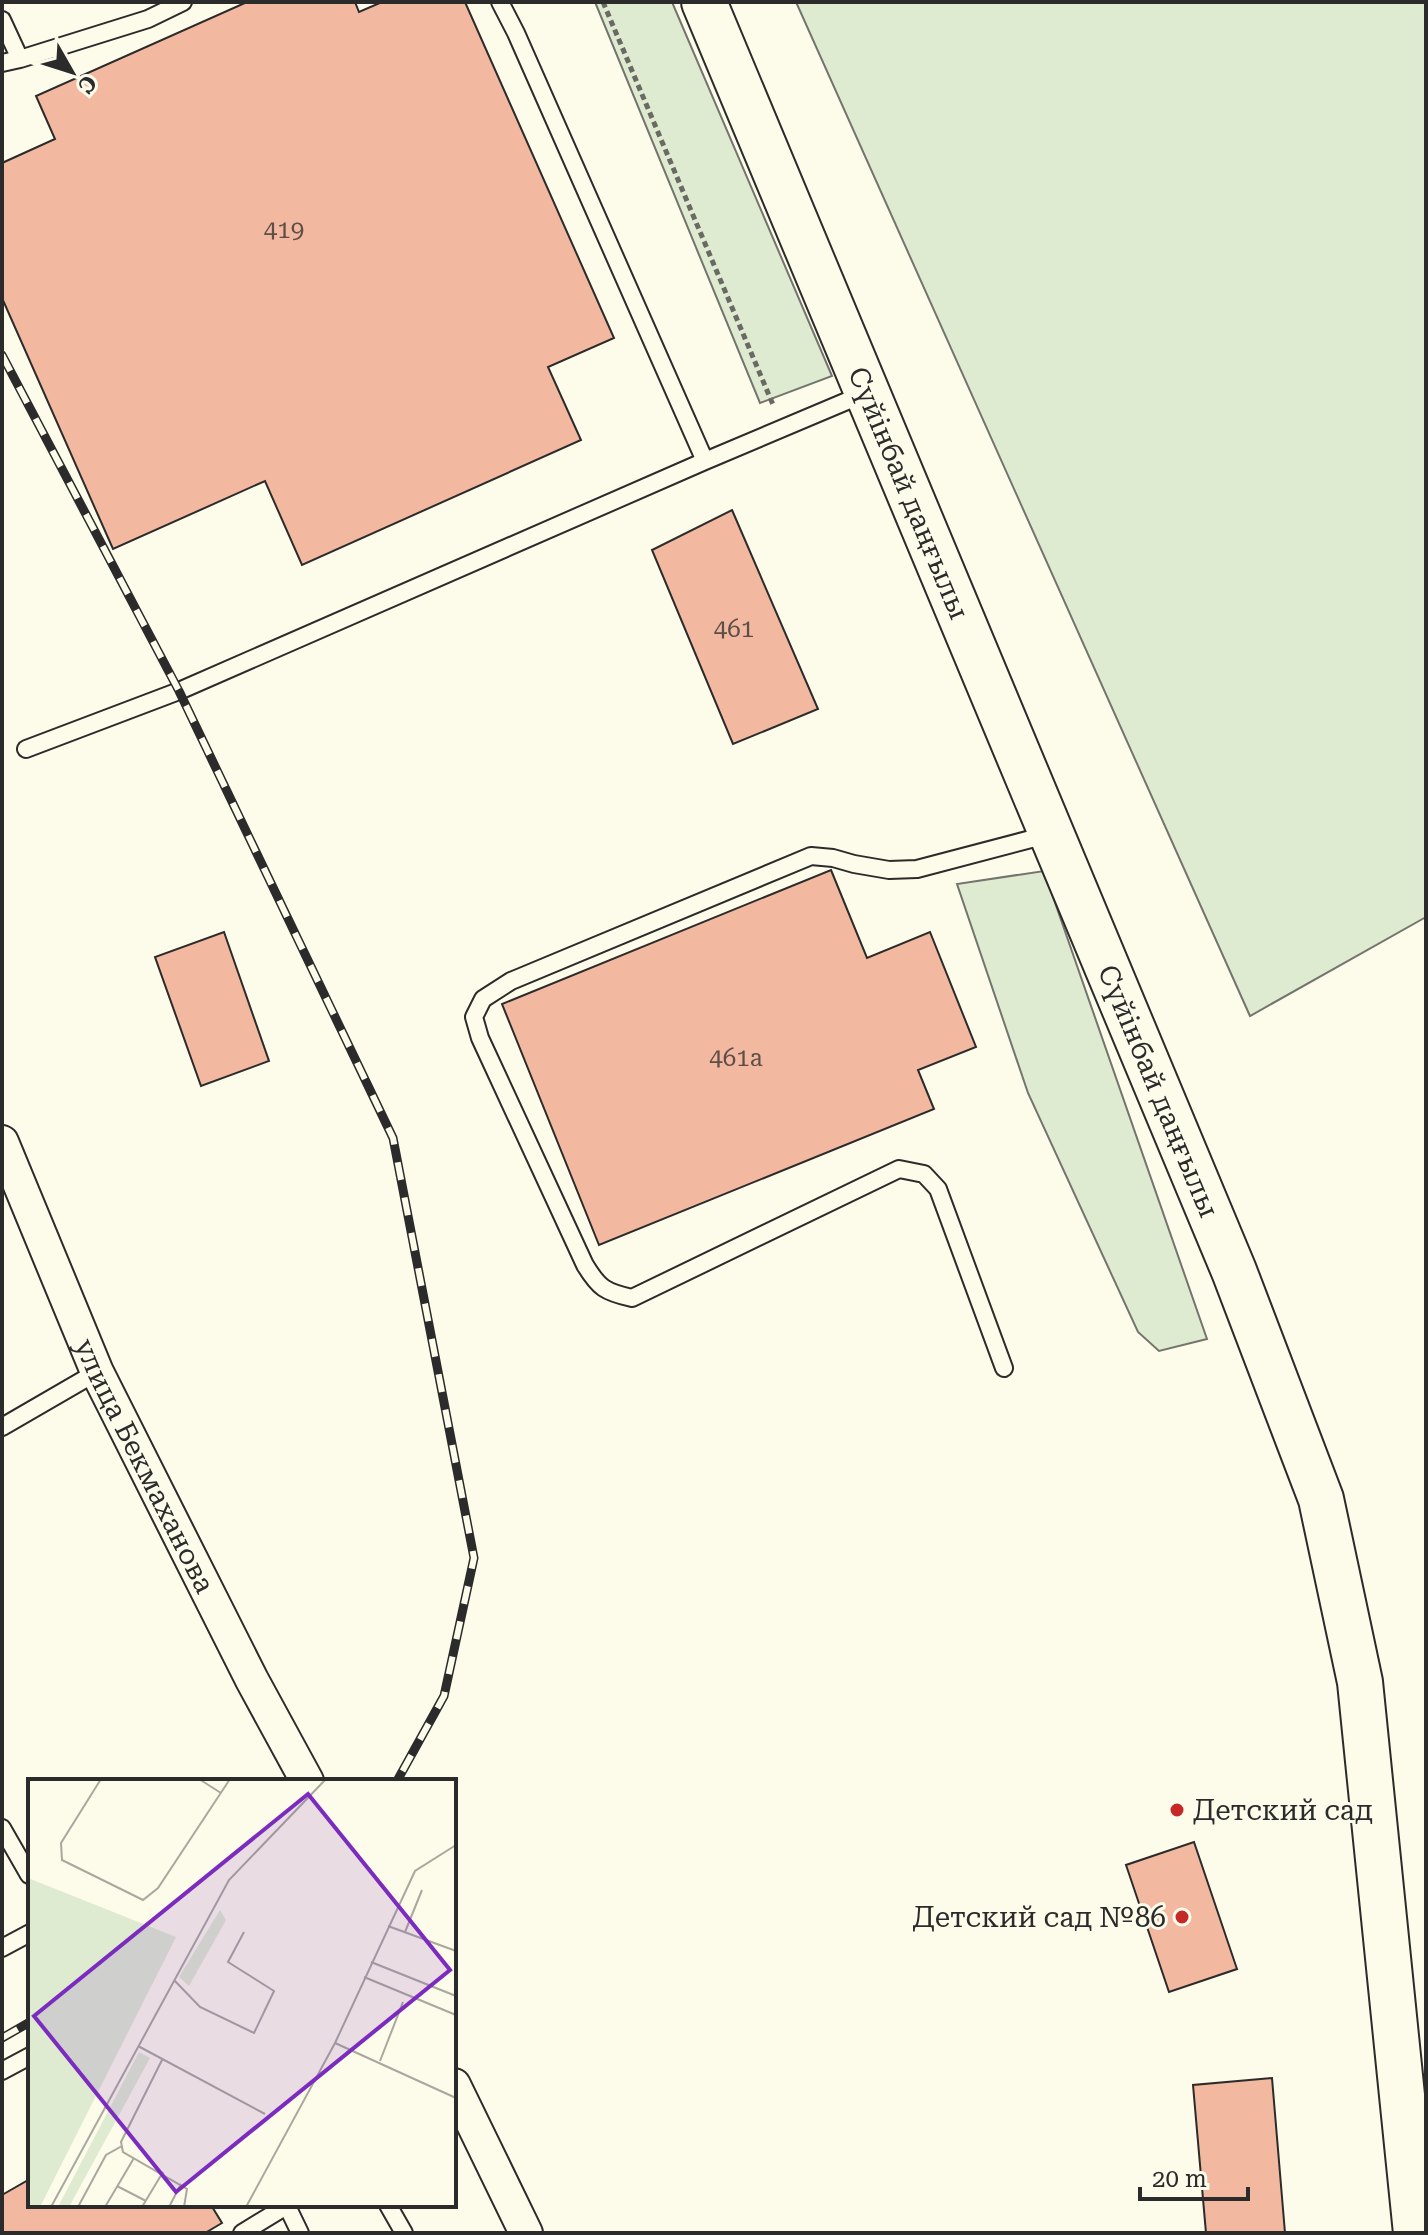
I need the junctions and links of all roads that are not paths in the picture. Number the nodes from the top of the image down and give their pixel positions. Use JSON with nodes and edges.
{"nodes":[{"id":1,"x":141,"y":2,"type":"edge"},
{"id":2,"x":183,"y":2,"type":"edge"},
{"id":3,"x":500,"y":2,"type":"edge"},
{"id":4,"x":704,"y":2,"type":"edge"},
{"id":5,"x":148,"y":19,"type":"junction"},
{"id":6,"x":2,"y":20,"type":"edge"},
{"id":7,"x":20,"y":59,"type":"junction"},
{"id":8,"x":2,"y":63,"type":"edge"},
{"id":9,"x":867,"y":392,"type":"junction"},
{"id":10,"x":705,"y":461,"type":"junction"},
{"id":11,"x":26,"y":749,"type":"dead end"},
{"id":12,"x":1052,"y":834,"type":"junction"},
{"id":13,"x":2,"y":1142,"type":"edge"},
{"id":14,"x":1004,"y":1368,"type":"dead end"},
{"id":15,"x":97,"y":1372,"type":"junction"},
{"id":16,"x":2,"y":1427,"type":"edge"},
{"id":17,"x":306,"y":1779,"type":"edge"},
{"id":18,"x":2,"y":1828,"type":"edge"},
{"id":19,"x":28,"y":1873,"type":"edge"},
{"id":20,"x":28,"y":1934,"type":"edge"},
{"id":21,"x":2,"y":1948,"type":"edge"},
{"id":22,"x":28,"y":2057,"type":"edge"},
{"id":23,"x":2,"y":2071,"type":"edge"},
{"id":24,"x":456,"y":2095,"type":"edge"},
{"id":25,"x":285,"y":2207,"type":"edge"},
{"id":26,"x":289,"y":2207,"type":"edge"},
{"id":27,"x":389,"y":2207,"type":"edge"},
{"id":28,"x":242,"y":2233,"type":"edge"},
{"id":29,"x":300,"y":2233,"type":"edge"},
{"id":30,"x":404,"y":2233,"type":"edge"},
{"id":31,"x":526,"y":2233,"type":"edge"},
{"id":32,"x":1416,"y":2233,"type":"edge"}],
"edges":[{"from":1,"to":5,"type":"lane"},
{"from":2,"to":5,"type":"lane"},
{"from":3,"to":10,"type":"lane"},
{"from":4,"to":9,"type":"main road","name":"Сүйінбай даңғылы"},
{"from":5,"to":7,"type":"lane"},
{"from":6,"to":7,"type":"lane"},
{"from":7,"to":8,"type":"lane"},
{"from":9,"to":10,"type":"lane"},
{"from":9,"to":12,"type":"main road","name":"Сүйінбай даңғылы"},
{"from":10,"to":11,"type":"lane"},
{"from":12,"to":14,"type":"lane"},
{"from":12,"to":32,"type":"main road","name":"Сүйінбай даңғылы"},
{"from":13,"to":15,"type":"street","name":"улица Бекмаханова"},
{"from":15,"to":16,"type":"lane"},
{"from":15,"to":17,"type":"street","name":"улица Бекмаханова"},
{"from":18,"to":19,"type":"lane"},
{"from":20,"to":21,"type":"lane"},
{"from":22,"to":23,"type":"lane"},
{"from":24,"to":31,"type":"street"},
{"from":25,"to":28,"type":"lane"},
{"from":26,"to":29,"type":"lane"},
{"from":27,"to":30,"type":"lane"}]}
